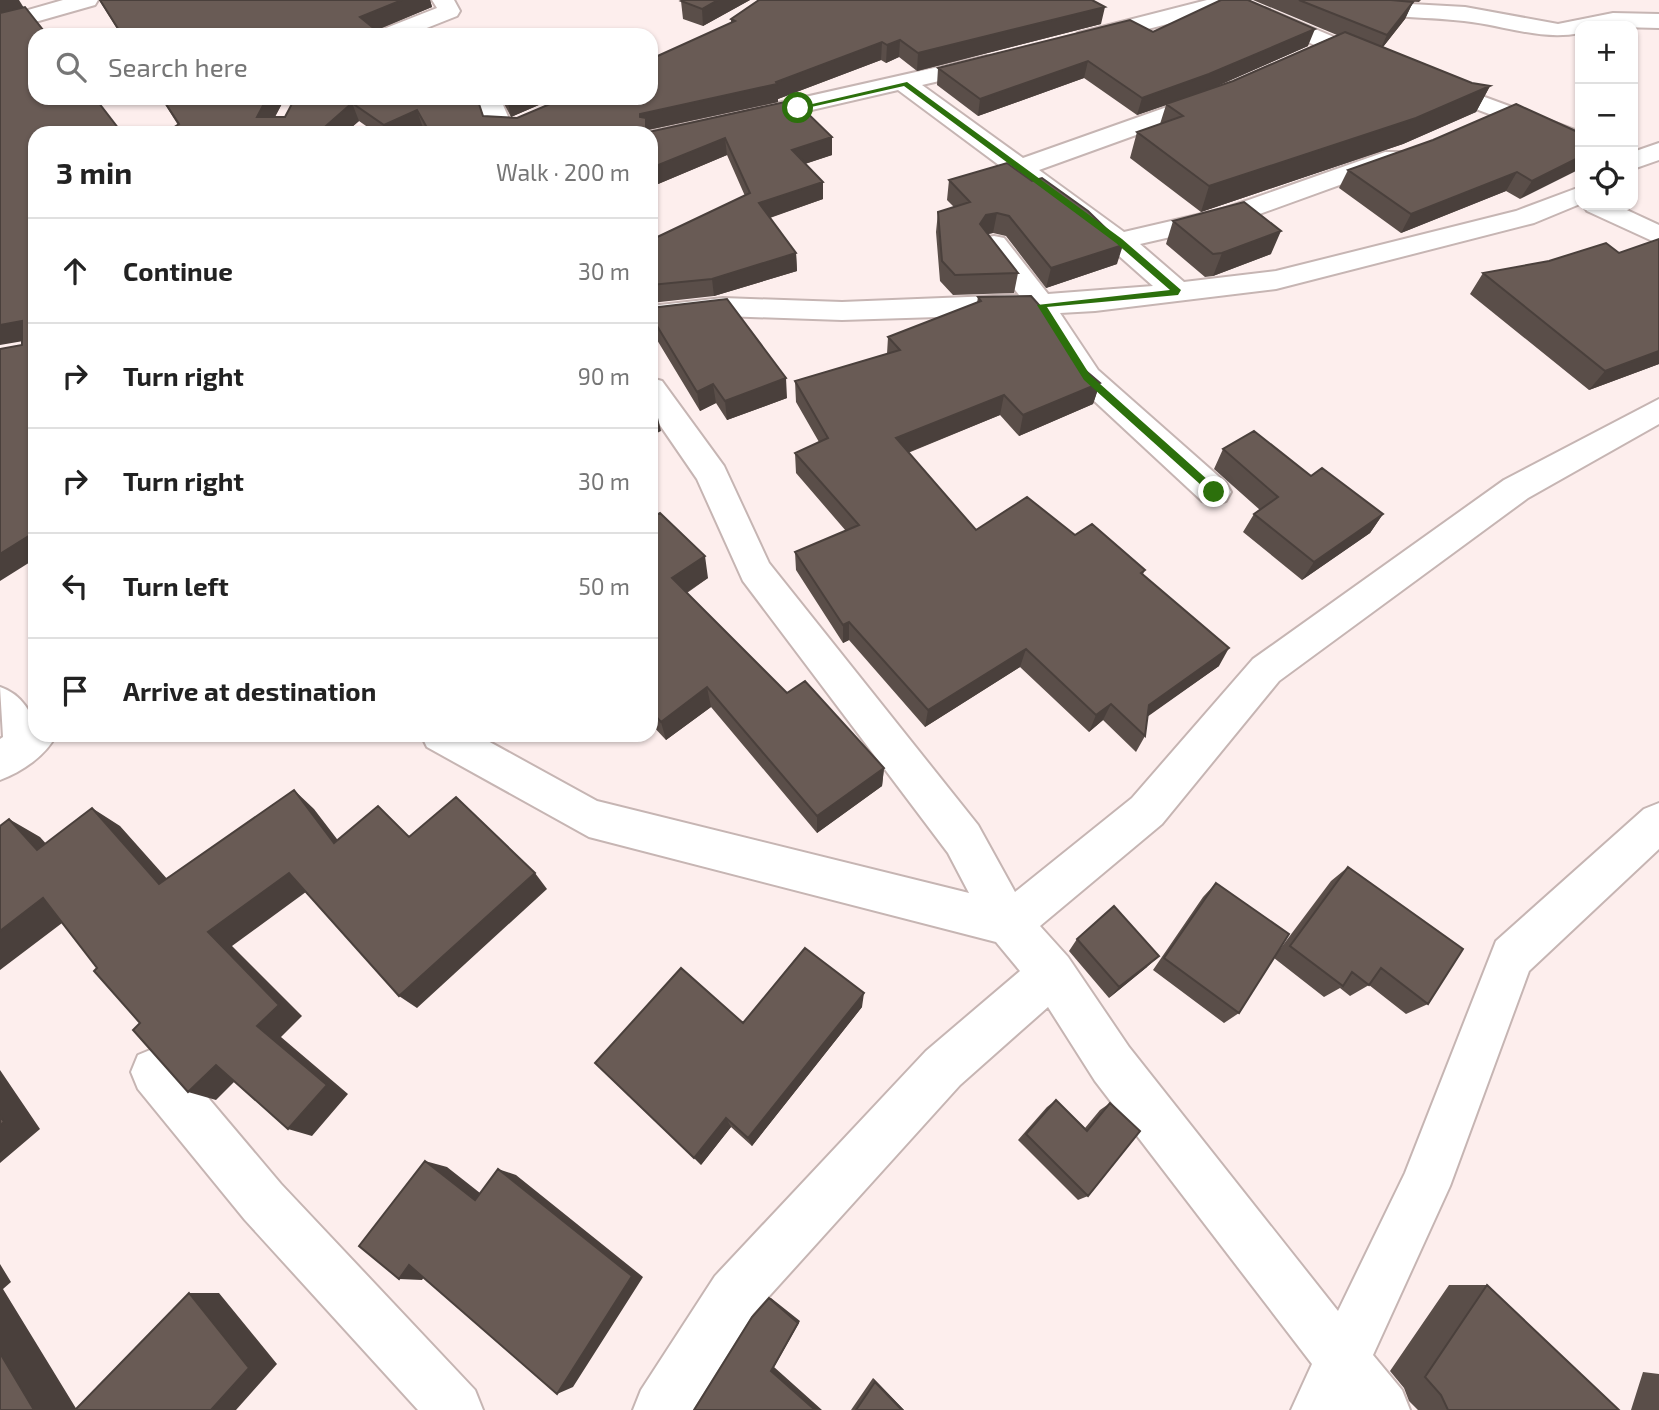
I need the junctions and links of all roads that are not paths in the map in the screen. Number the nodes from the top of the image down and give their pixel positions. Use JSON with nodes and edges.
{"nodes":[{"id":1,"x":86,"y":0,"type":"edge"},
{"id":2,"x":1231,"y":0,"type":"edge"},
{"id":3,"x":1349,"y":0,"type":"edge"},
{"id":4,"x":454,"y":10,"type":"edge"},
{"id":5,"x":1659,"y":21,"type":"edge"},
{"id":6,"x":0,"y":24,"type":"edge"},
{"id":7,"x":407,"y":28,"type":"edge"},
{"id":8,"x":1060,"y":44,"type":"edge"},
{"id":9,"x":1334,"y":46,"type":"junction"},
{"id":10,"x":1008,"y":57,"type":"edge"},
{"id":11,"x":1310,"y":57,"type":"edge"},
{"id":12,"x":1392,"y":69,"type":"edge"},
{"id":13,"x":1415,"y":78,"type":"edge"},
{"id":14,"x":905,"y":84,"type":"junction"},
{"id":15,"x":1226,"y":94,"type":"edge"},
{"id":16,"x":491,"y":105,"type":"edge"},
{"id":17,"x":1506,"y":111,"type":"junction"},
{"id":18,"x":526,"y":122,"type":"edge"},
{"id":19,"x":500,"y":126,"type":"edge"},
{"id":20,"x":518,"y":126,"type":"edge"},
{"id":21,"x":1471,"y":126,"type":"edge"},
{"id":22,"x":658,"y":137,"type":"edge"},
{"id":23,"x":1575,"y":139,"type":"edge"},
{"id":24,"x":1413,"y":151,"type":"edge"},
{"id":25,"x":1019,"y":168,"type":"junction"},
{"id":26,"x":1575,"y":201,"type":"edge"},
{"id":27,"x":1608,"y":210,"type":"edge"},
{"id":28,"x":1659,"y":236,"type":"edge"},
{"id":29,"x":1119,"y":241,"type":"junction"},
{"id":30,"x":994,"y":244,"type":"edge"},
{"id":31,"x":1178,"y":292,"type":"junction"},
{"id":32,"x":1041,"y":305,"type":"junction"},
{"id":33,"x":658,"y":315,"type":"edge"},
{"id":34,"x":658,"y":399,"type":"edge"},
{"id":35,"x":1659,"y":410,"type":"edge"},
{"id":36,"x":1214,"y":492,"type":"dead end"},
{"id":37,"x":0,"y":703,"type":"edge"},
{"id":38,"x":453,"y":742,"type":"edge"},
{"id":39,"x":21,"y":746,"type":"edge"},
{"id":40,"x":1659,"y":822,"type":"edge"},
{"id":41,"x":1009,"y":924,"type":"junction"},
{"id":42,"x":1052,"y":973,"type":"junction"},
{"id":43,"x":155,"y":1072,"type":"edge"},
{"id":44,"x":1340,"y":1361,"type":"junction"},
{"id":45,"x":454,"y":1410,"type":"edge"},
{"id":46,"x":661,"y":1410,"type":"edge"},
{"id":47,"x":1319,"y":1410,"type":"edge"},
{"id":48,"x":1382,"y":1410,"type":"edge"}],
"edges":[{"from":1,"to":6,"type":"street"},
{"from":2,"to":8,"type":"street"},
{"from":2,"to":9,"type":"street"},
{"from":3,"to":5,"type":"street"},
{"from":4,"to":7,"type":"street"},
{"from":9,"to":11,"type":"street"},
{"from":9,"to":12,"type":"street"},
{"from":10,"to":14,"type":"street"},
{"from":13,"to":17,"type":"street"},
{"from":14,"to":22,"type":"street"},
{"from":14,"to":25,"type":"street"},
{"from":15,"to":25,"type":"street"},
{"from":16,"to":19,"type":"street"},
{"from":17,"to":21,"type":"street"},
{"from":17,"to":23,"type":"street"},
{"from":18,"to":20,"type":"street"},
{"from":24,"to":29,"type":"street"},
{"from":25,"to":29,"type":"street"},
{"from":26,"to":31,"type":"street"},
{"from":27,"to":28,"type":"street"},
{"from":29,"to":31,"type":"street"},
{"from":30,"to":32,"type":"street"},
{"from":31,"to":32,"type":"street"},
{"from":32,"to":33,"type":"street"},
{"from":32,"to":36,"type":"street"},
{"from":34,"to":41,"type":"street"},
{"from":35,"to":41,"type":"street"},
{"from":37,"to":39,"type":"street"},
{"from":38,"to":41,"type":"street"},
{"from":40,"to":44,"type":"street"},
{"from":41,"to":42,"type":"street"},
{"from":42,"to":44,"type":"street"},
{"from":42,"to":46,"type":"street"},
{"from":43,"to":45,"type":"street"},
{"from":44,"to":47,"type":"street"},
{"from":44,"to":48,"type":"street"}]}
